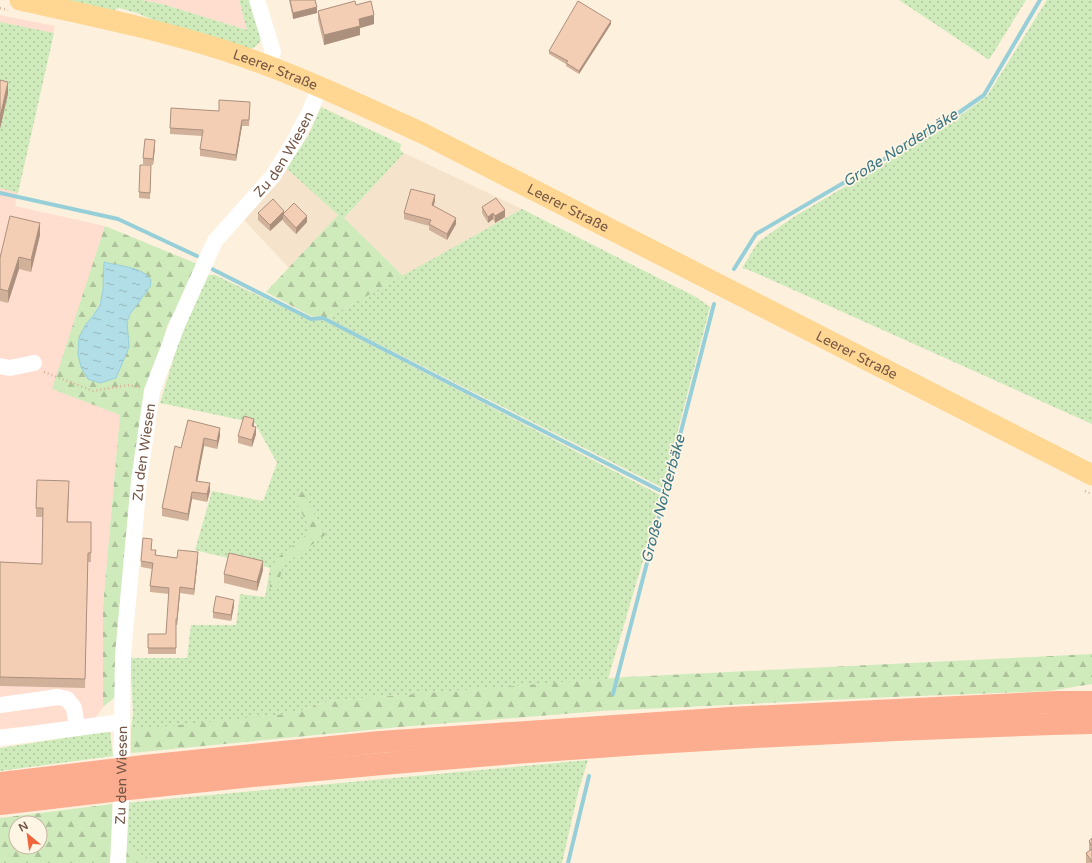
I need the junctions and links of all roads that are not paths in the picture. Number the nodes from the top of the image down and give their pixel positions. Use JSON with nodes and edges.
{"nodes":[{"id":1,"x":20,"y":0,"type":"edge"},
{"id":2,"x":257,"y":0,"type":"edge"},
{"id":3,"x":268,"y":67,"type":"junction"},
{"id":4,"x":320,"y":87,"type":"junction"},
{"id":5,"x":34,"y":363,"type":"road end"},
{"id":6,"x":0,"y":366,"type":"edge"},
{"id":7,"x":1092,"y":475,"type":"edge"},
{"id":8,"x":1092,"y":702,"type":"edge"},
{"id":9,"x":0,"y":705,"type":"edge"},
{"id":10,"x":122,"y":722,"type":"junction"},
{"id":11,"x":1092,"y":723,"type":"edge"},
{"id":12,"x":77,"y":728,"type":"junction"},
{"id":13,"x":0,"y":738,"type":"edge"},
{"id":14,"x":143,"y":777,"type":"junction"},
{"id":15,"x":102,"y":782,"type":"junction"},
{"id":16,"x":0,"y":783,"type":"edge"},
{"id":17,"x":0,"y":804,"type":"edge"},
{"id":18,"x":118,"y":863,"type":"edge"}],
"edges":[{"from":1,"to":3,"type":"main road","name":"Leerer Straße"},
{"from":2,"to":3,"type":"street"},
{"from":3,"to":4,"type":"main road","name":"Leerer Straße"},
{"from":4,"to":7,"type":"main road","name":"Leerer Straße"},
{"from":4,"to":10,"type":"street","name":"Zu den Wiesen"},
{"from":5,"to":6,"type":"street"},
{"from":8,"to":14,"type":"highway"},
{"from":9,"to":12,"type":"street"},
{"from":10,"to":12,"type":"street"},
{"from":10,"to":18,"type":"street","name":"Zu den Wiesen"},
{"from":11,"to":14,"type":"highway"},
{"from":12,"to":13,"type":"street"},
{"from":14,"to":15,"type":"highway"},
{"from":15,"to":16,"type":"highway"},
{"from":15,"to":17,"type":"highway"}]}
